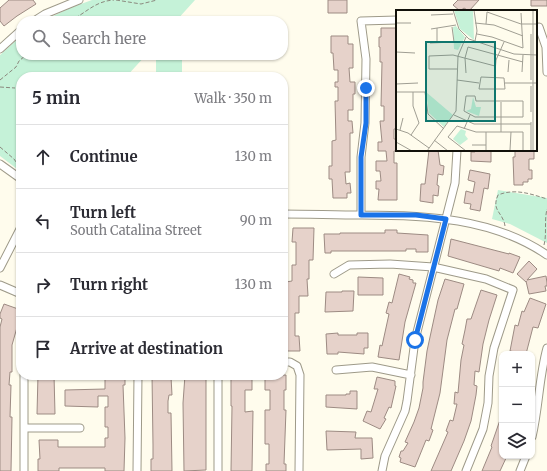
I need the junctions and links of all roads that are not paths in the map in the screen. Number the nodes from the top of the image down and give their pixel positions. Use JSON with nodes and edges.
{"nodes":[{"id":1,"x":79,"y":0,"type":"edge"},
{"id":2,"x":41,"y":16,"type":"edge"},
{"id":3,"x":396,"y":20,"type":"edge"},
{"id":4,"x":539,"y":27,"type":"dead end"},
{"id":5,"x":16,"y":35,"type":"edge"},
{"id":6,"x":0,"y":49,"type":"edge"},
{"id":7,"x":547,"y":72,"type":"edge"},
{"id":8,"x":457,"y":151,"type":"edge"},
{"id":9,"x":0,"y":164,"type":"edge"},
{"id":10,"x":16,"y":176,"type":"edge"},
{"id":11,"x":288,"y":214,"type":"edge"},
{"id":12,"x":361,"y":215,"type":"junction"},
{"id":13,"x":446,"y":219,"type":"junction"},
{"id":14,"x":16,"y":237,"type":"edge"},
{"id":15,"x":544,"y":253,"type":"edge"},
{"id":16,"x":433,"y":267,"type":"junction"},
{"id":17,"x":0,"y":268,"type":"edge"},
{"id":18,"x":334,"y":274,"type":"dead end"},
{"id":19,"x":0,"y":285,"type":"edge"},
{"id":20,"x":16,"y":292,"type":"edge"},
{"id":21,"x":547,"y":348,"type":"edge"},
{"id":22,"x":288,"y":362,"type":"edge"},
{"id":23,"x":336,"y":370,"type":"dead end"},
{"id":24,"x":411,"y":375,"type":"junction"},
{"id":25,"x":24,"y":380,"type":"edge"},
{"id":26,"x":138,"y":380,"type":"edge"},
{"id":27,"x":218,"y":380,"type":"edge"},
{"id":28,"x":535,"y":423,"type":"edge"},
{"id":29,"x":24,"y":428,"type":"junction"},
{"id":30,"x":80,"y":428,"type":"dead end"},
{"id":31,"x":525,"y":459,"type":"edge"},
{"id":32,"x":24,"y":471,"type":"edge"},
{"id":33,"x":138,"y":471,"type":"edge"},
{"id":34,"x":218,"y":471,"type":"edge"},
{"id":35,"x":299,"y":471,"type":"edge"},
{"id":36,"x":382,"y":471,"type":"edge"},
{"id":37,"x":466,"y":471,"type":"edge"},
{"id":38,"x":520,"y":471,"type":"edge"}],
"edges":[{"from":1,"to":2,"type":"street"},
{"from":3,"to":12,"type":"street"},
{"from":4,"to":7,"type":"street"},
{"from":5,"to":6,"type":"street"},
{"from":8,"to":13,"type":"street"},
{"from":9,"to":10,"type":"street"},
{"from":11,"to":12,"type":"street"},
{"from":12,"to":13,"type":"street"},
{"from":13,"to":15,"type":"street"},
{"from":13,"to":16,"type":"street"},
{"from":14,"to":17,"type":"street"},
{"from":16,"to":18,"type":"street"},
{"from":16,"to":24,"type":"street"},
{"from":16,"to":37,"type":"street"},
{"from":19,"to":20,"type":"street"},
{"from":21,"to":28,"type":"street"},
{"from":22,"to":35,"type":"street"},
{"from":23,"to":24,"type":"street"},
{"from":24,"to":36,"type":"street"},
{"from":25,"to":29,"type":"street"},
{"from":26,"to":33,"type":"street"},
{"from":27,"to":34,"type":"street"},
{"from":29,"to":30,"type":"street"},
{"from":29,"to":32,"type":"street"},
{"from":31,"to":38,"type":"street"}]}
